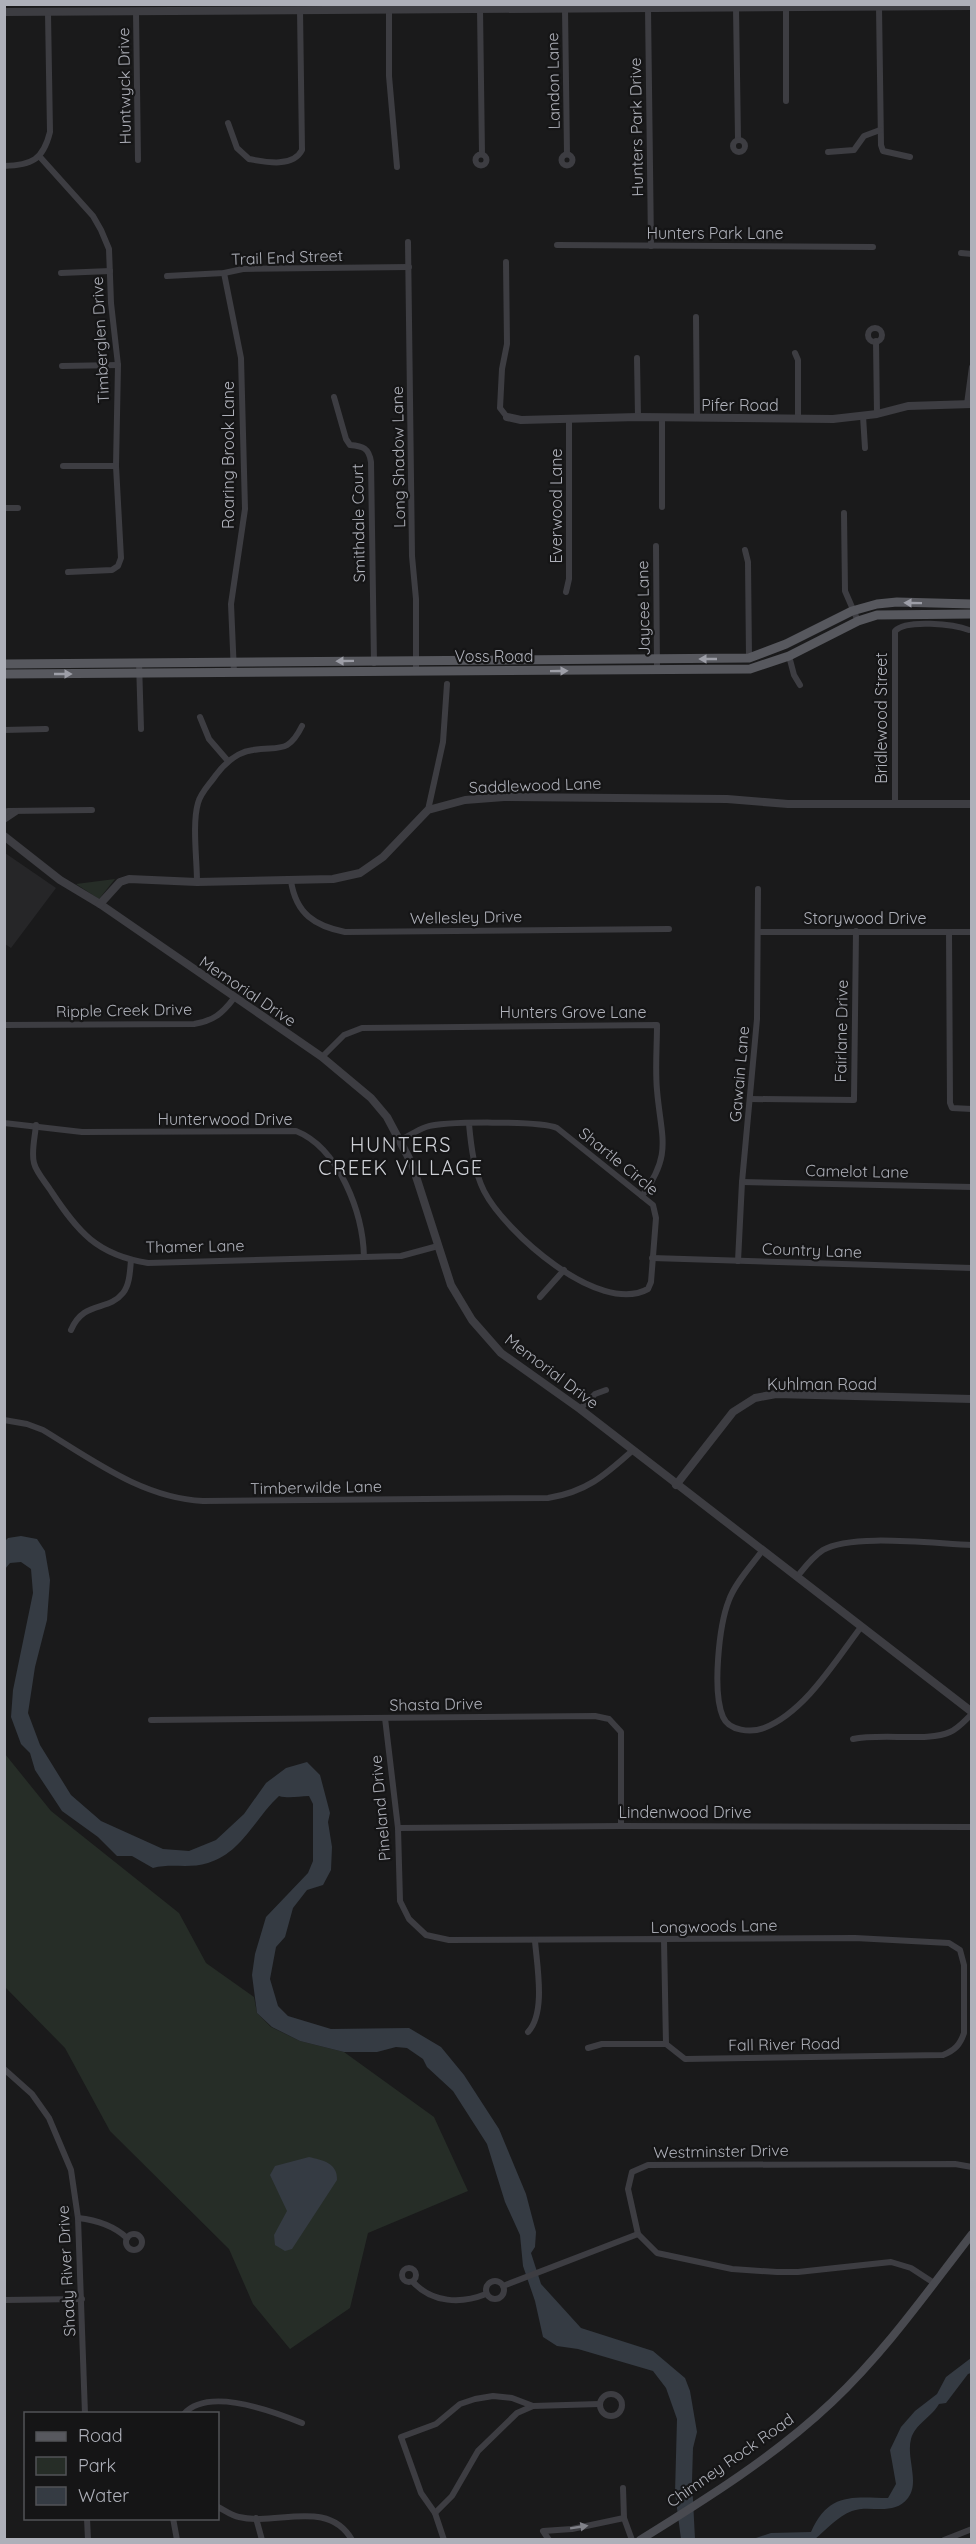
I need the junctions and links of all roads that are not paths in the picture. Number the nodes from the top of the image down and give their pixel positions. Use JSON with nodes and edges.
{"nodes":[{"id":1,"x":600,"y":6,"type":"edge"},
{"id":2,"x":823,"y":6,"type":"edge"},
{"id":3,"x":972,"y":6,"type":"edge"},
{"id":4,"x":343,"y":7,"type":"edge"},
{"id":5,"x":786,"y":7,"type":"junction"},
{"id":6,"x":879,"y":7,"type":"junction"},
{"id":7,"x":241,"y":8,"type":"edge"},
{"id":8,"x":648,"y":8,"type":"junction"},
{"id":9,"x":736,"y":8,"type":"junction"},
{"id":10,"x":480,"y":9,"type":"junction"},
{"id":11,"x":565,"y":9,"type":"junction"},
{"id":12,"x":300,"y":10,"type":"junction"},
{"id":13,"x":389,"y":10,"type":"junction"},
{"id":14,"x":4,"y":12,"type":"edge"},
{"id":15,"x":136,"y":12,"type":"junction"},
{"id":16,"x":48,"y":14,"type":"junction"},
{"id":17,"x":786,"y":101,"type":"dead end"},
{"id":18,"x":228,"y":123,"type":"dead end"},
{"id":19,"x":880,"y":130,"type":"junction"},
{"id":20,"x":738,"y":140,"type":"dead end"},
{"id":21,"x":828,"y":152,"type":"dead end"},
{"id":22,"x":482,"y":154,"type":"dead end"},
{"id":23,"x":567,"y":154,"type":"dead end"},
{"id":24,"x":40,"y":157,"type":"junction"},
{"id":25,"x":910,"y":157,"type":"dead end"},
{"id":26,"x":138,"y":160,"type":"dead end"},
{"id":27,"x":4,"y":166,"type":"edge"},
{"id":28,"x":397,"y":167,"type":"dead end"},
{"id":29,"x":408,"y":242,"type":"dead end"},
{"id":30,"x":557,"y":245,"type":"dead end"},
{"id":31,"x":651,"y":246,"type":"junction"},
{"id":32,"x":873,"y":247,"type":"dead end"},
{"id":33,"x":961,"y":253,"type":"dead end"},
{"id":34,"x":972,"y":254,"type":"edge"},
{"id":35,"x":506,"y":262,"type":"dead end"},
{"id":36,"x":409,"y":267,"type":"junction"},
{"id":37,"x":110,"y":271,"type":"junction"},
{"id":38,"x":61,"y":273,"type":"dead end"},
{"id":39,"x":224,"y":273,"type":"junction"},
{"id":40,"x":167,"y":276,"type":"dead end"},
{"id":41,"x":696,"y":317,"type":"dead end"},
{"id":42,"x":876,"y":341,"type":"dead end"},
{"id":43,"x":795,"y":352,"type":"dead end"},
{"id":44,"x":637,"y":358,"type":"dead end"},
{"id":45,"x":118,"y":365,"type":"junction"},
{"id":46,"x":62,"y":366,"type":"dead end"},
{"id":47,"x":972,"y":367,"type":"edge"},
{"id":48,"x":334,"y":397,"type":"dead end"},
{"id":49,"x":969,"y":404,"type":"edge"},
{"id":50,"x":877,"y":414,"type":"junction"},
{"id":51,"x":863,"y":416,"type":"junction"},
{"id":52,"x":507,"y":417,"type":"joint"},
{"id":53,"x":638,"y":417,"type":"junction"},
{"id":54,"x":662,"y":418,"type":"junction"},
{"id":55,"x":697,"y":418,"type":"junction"},
{"id":56,"x":569,"y":419,"type":"junction"},
{"id":57,"x":798,"y":419,"type":"junction"},
{"id":58,"x":865,"y":448,"type":"dead end"},
{"id":59,"x":63,"y":466,"type":"dead end"},
{"id":60,"x":116,"y":466,"type":"junction"},
{"id":61,"x":662,"y":507,"type":"dead end"},
{"id":62,"x":4,"y":508,"type":"edge"},
{"id":63,"x":18,"y":508,"type":"dead end"},
{"id":64,"x":844,"y":513,"type":"dead end"},
{"id":65,"x":656,"y":546,"type":"dead end"},
{"id":66,"x":745,"y":549,"type":"dead end"},
{"id":67,"x":68,"y":572,"type":"dead end"},
{"id":68,"x":566,"y":592,"type":"dead end"},
{"id":69,"x":972,"y":604,"type":"edge"},
{"id":70,"x":852,"y":611,"type":"junction"},
{"id":71,"x":972,"y":614,"type":"edge"},
{"id":72,"x":858,"y":621,"type":"junction"},
{"id":73,"x":969,"y":630,"type":"dead end"},
{"id":74,"x":789,"y":656,"type":"junction"},
{"id":75,"x":749,"y":658,"type":"junction"},
{"id":76,"x":591,"y":659,"type":"junction"},
{"id":77,"x":657,"y":659,"type":"junction"},
{"id":78,"x":733,"y":659,"type":"junction"},
{"id":79,"x":374,"y":660,"type":"junction"},
{"id":80,"x":416,"y":660,"type":"junction"},
{"id":81,"x":514,"y":660,"type":"junction"},
{"id":82,"x":302,"y":661,"type":"junction"},
{"id":83,"x":139,"y":662,"type":"junction"},
{"id":84,"x":234,"y":663,"type":"junction"},
{"id":85,"x":4,"y":664,"type":"edge"},
{"id":86,"x":657,"y":669,"type":"junction"},
{"id":87,"x":733,"y":669,"type":"junction"},
{"id":88,"x":591,"y":670,"type":"junction"},
{"id":89,"x":514,"y":671,"type":"junction"},
{"id":90,"x":374,"y":672,"type":"junction"},
{"id":91,"x":416,"y":672,"type":"junction"},
{"id":92,"x":234,"y":673,"type":"junction"},
{"id":93,"x":301,"y":673,"type":"junction"},
{"id":94,"x":4,"y":674,"type":"edge"},
{"id":95,"x":139,"y":674,"type":"junction"},
{"id":96,"x":447,"y":684,"type":"dead end"},
{"id":97,"x":800,"y":685,"type":"dead end"},
{"id":98,"x":200,"y":717,"type":"dead end"},
{"id":99,"x":302,"y":726,"type":"dead end"},
{"id":100,"x":46,"y":729,"type":"dead end"},
{"id":101,"x":141,"y":729,"type":"dead end"},
{"id":102,"x":4,"y":730,"type":"edge"},
{"id":103,"x":228,"y":761,"type":"junction"},
{"id":104,"x":972,"y":804,"type":"edge"},
{"id":105,"x":895,"y":805,"type":"junction"},
{"id":106,"x":92,"y":810,"type":"dead end"},
{"id":107,"x":428,"y":810,"type":"junction"},
{"id":108,"x":16,"y":812,"type":"junction"},
{"id":109,"x":4,"y":813,"type":"edge"},
{"id":110,"x":4,"y":820,"type":"edge"},
{"id":111,"x":4,"y":836,"type":"edge"},
{"id":112,"x":291,"y":881,"type":"junction"},
{"id":113,"x":197,"y":882,"type":"junction"},
{"id":114,"x":758,"y":889,"type":"dead end"},
{"id":115,"x":100,"y":904,"type":"junction"},
{"id":116,"x":669,"y":929,"type":"dead end"},
{"id":117,"x":856,"y":931,"type":"junction"},
{"id":118,"x":758,"y":932,"type":"junction"},
{"id":119,"x":949,"y":932,"type":"junction"},
{"id":120,"x":972,"y":932,"type":"edge"},
{"id":121,"x":234,"y":998,"type":"junction"},
{"id":122,"x":4,"y":1025,"type":"edge"},
{"id":123,"x":322,"y":1057,"type":"junction"},
{"id":124,"x":750,"y":1099,"type":"junction"},
{"id":125,"x":972,"y":1109,"type":"edge"},
{"id":126,"x":4,"y":1123,"type":"edge"},
{"id":127,"x":468,"y":1124,"type":"junction"},
{"id":128,"x":36,"y":1125,"type":"junction"},
{"id":129,"x":401,"y":1140,"type":"junction"},
{"id":130,"x":742,"y":1182,"type":"junction"},
{"id":131,"x":972,"y":1187,"type":"edge"},
{"id":132,"x":642,"y":1196,"type":"junction"},
{"id":133,"x":438,"y":1246,"type":"junction"},
{"id":134,"x":364,"y":1257,"type":"junction"},
{"id":135,"x":652,"y":1258,"type":"junction"},
{"id":136,"x":132,"y":1260,"type":"junction"},
{"id":137,"x":738,"y":1261,"type":"junction"},
{"id":138,"x":972,"y":1268,"type":"edge"},
{"id":139,"x":564,"y":1270,"type":"junction"},
{"id":140,"x":540,"y":1297,"type":"dead end"},
{"id":141,"x":71,"y":1330,"type":"dead end"},
{"id":142,"x":606,"y":1390,"type":"dead end"},
{"id":143,"x":972,"y":1400,"type":"edge"},
{"id":144,"x":580,"y":1409,"type":"junction"},
{"id":145,"x":4,"y":1420,"type":"edge"},
{"id":146,"x":632,"y":1451,"type":"junction"},
{"id":147,"x":676,"y":1485,"type":"junction"},
{"id":148,"x":972,"y":1545,"type":"edge"},
{"id":149,"x":762,"y":1551,"type":"junction"},
{"id":150,"x":797,"y":1577,"type":"junction"},
{"id":151,"x":861,"y":1627,"type":"junction"},
{"id":152,"x":972,"y":1713,"type":"edge"},
{"id":153,"x":385,"y":1718,"type":"junction"},
{"id":154,"x":151,"y":1720,"type":"dead end"},
{"id":155,"x":853,"y":1739,"type":"dead end"},
{"id":156,"x":621,"y":1826,"type":"junction"},
{"id":157,"x":972,"y":1827,"type":"edge"},
{"id":158,"x":398,"y":1828,"type":"junction"},
{"id":159,"x":416,"y":1926,"type":"joint"},
{"id":160,"x":664,"y":1940,"type":"junction"},
{"id":161,"x":535,"y":1941,"type":"junction"},
{"id":162,"x":968,"y":1996,"type":"edge"},
{"id":163,"x":528,"y":2032,"type":"dead end"},
{"id":164,"x":666,"y":2044,"type":"junction"},
{"id":165,"x":588,"y":2048,"type":"dead end"},
{"id":166,"x":4,"y":2069,"type":"edge"},
{"id":167,"x":972,"y":2167,"type":"edge"},
{"id":168,"x":78,"y":2218,"type":"junction"},
{"id":169,"x":638,"y":2234,"type":"junction"},
{"id":170,"x":972,"y":2234,"type":"edge"},
{"id":171,"x":128,"y":2238,"type":"dead end"},
{"id":172,"x":413,"y":2282,"type":"dead end"},
{"id":173,"x":934,"y":2283,"type":"junction"},
{"id":174,"x":506,"y":2285,"type":"junction"},
{"id":175,"x":486,"y":2294,"type":"junction"},
{"id":176,"x":82,"y":2299,"type":"junction"},
{"id":177,"x":4,"y":2300,"type":"edge"},
{"id":178,"x":599,"y":2404,"type":"dead end"},
{"id":179,"x":533,"y":2406,"type":"junction"},
{"id":180,"x":85,"y":2412,"type":"edge"},
{"id":181,"x":186,"y":2412,"type":"edge"},
{"id":182,"x":302,"y":2423,"type":"dead end"},
{"id":183,"x":623,"y":2488,"type":"dead end"},
{"id":184,"x":219,"y":2508,"type":"edge"},
{"id":185,"x":435,"y":2513,"type":"junction"},
{"id":186,"x":256,"y":2518,"type":"junction"},
{"id":187,"x":624,"y":2518,"type":"junction"},
{"id":188,"x":87,"y":2520,"type":"edge"},
{"id":189,"x":173,"y":2520,"type":"edge"},
{"id":190,"x":972,"y":2529,"type":"edge"},
{"id":191,"x":88,"y":2540,"type":"edge"},
{"id":192,"x":177,"y":2540,"type":"edge"},
{"id":193,"x":262,"y":2540,"type":"edge"},
{"id":194,"x":352,"y":2540,"type":"edge"},
{"id":195,"x":444,"y":2540,"type":"edge"},
{"id":196,"x":549,"y":2540,"type":"edge"},
{"id":197,"x":632,"y":2540,"type":"edge"},
{"id":198,"x":640,"y":2540,"type":"edge"},
{"id":199,"x":944,"y":2540,"type":"edge"}],
"edges":[{"from":1,"to":8,"type":"street"},
{"from":1,"to":11,"type":"street"},
{"from":2,"to":5,"type":"street"},
{"from":2,"to":6,"type":"street"},
{"from":3,"to":6,"type":"street"},
{"from":4,"to":12,"type":"street"},
{"from":4,"to":13,"type":"street"},
{"from":5,"to":9,"type":"street"},
{"from":5,"to":17,"type":"street"},
{"from":6,"to":19,"type":"street"},
{"from":7,"to":12,"type":"street"},
{"from":7,"to":15,"type":"street"},
{"from":8,"to":9,"type":"street"},
{"from":8,"to":31,"type":"street","name":"Hunters Park Drive"},
{"from":9,"to":20,"type":"street"},
{"from":10,"to":11,"type":"street"},
{"from":10,"to":13,"type":"street"},
{"from":10,"to":22,"type":"street"},
{"from":11,"to":23,"type":"street","name":"Landon Lane"},
{"from":12,"to":18,"type":"street"},
{"from":13,"to":28,"type":"street"},
{"from":14,"to":16,"type":"street"},
{"from":15,"to":16,"type":"street"},
{"from":15,"to":26,"type":"street","name":"Huntwyck Drive"},
{"from":16,"to":24,"type":"street"},
{"from":19,"to":21,"type":"street"},
{"from":19,"to":25,"type":"street"},
{"from":24,"to":27,"type":"street"},
{"from":24,"to":37,"type":"street","name":"Timberglen Drive"},
{"from":29,"to":36,"type":"street","name":"Long Shadow Lane"},
{"from":30,"to":31,"type":"street","name":"Hunters Park Lane"},
{"from":31,"to":32,"type":"street","name":"Hunters Park Lane"},
{"from":33,"to":34,"type":"street"},
{"from":35,"to":52,"type":"street"},
{"from":36,"to":39,"type":"street","name":"Trail End Street"},
{"from":36,"to":80,"type":"street","name":"Long Shadow Lane"},
{"from":37,"to":38,"type":"street"},
{"from":37,"to":45,"type":"street","name":"Timberglen Drive"},
{"from":39,"to":40,"type":"street","name":"Trail End Street"},
{"from":39,"to":84,"type":"street","name":"Roaring Brook Lane"},
{"from":41,"to":55,"type":"street"},
{"from":42,"to":50,"type":"street"},
{"from":43,"to":57,"type":"street"},
{"from":44,"to":53,"type":"street"},
{"from":45,"to":46,"type":"street"},
{"from":45,"to":60,"type":"street","name":"Timberglen Drive"},
{"from":47,"to":49,"type":"street"},
{"from":48,"to":79,"type":"street","name":"Smithdale Court"},
{"from":49,"to":50,"type":"street","name":"Pifer Road"},
{"from":50,"to":51,"type":"street","name":"Pifer Road"},
{"from":51,"to":57,"type":"street","name":"Pifer Road"},
{"from":51,"to":58,"type":"street"},
{"from":52,"to":56,"type":"street","name":"Pifer Road"},
{"from":53,"to":54,"type":"street","name":"Pifer Road"},
{"from":53,"to":56,"type":"street","name":"Pifer Road"},
{"from":54,"to":55,"type":"street","name":"Pifer Road"},
{"from":54,"to":61,"type":"street"},
{"from":55,"to":57,"type":"street","name":"Pifer Road"},
{"from":56,"to":68,"type":"street","name":"Everwood Lane"},
{"from":59,"to":60,"type":"street"},
{"from":60,"to":67,"type":"street","name":"Timberglen Drive"},
{"from":62,"to":63,"type":"street"},
{"from":64,"to":70,"type":"street"},
{"from":65,"to":77,"type":"street","name":"Jaycee Lane"},
{"from":66,"to":75,"type":"street"},
{"from":69,"to":70,"type":"main road","name":"Voss Road","one_way":true},
{"from":70,"to":72,"type":"street"},
{"from":70,"to":75,"type":"main road","name":"Voss Road"},
{"from":71,"to":72,"type":"main road","name":"Voss Road"},
{"from":72,"to":74,"type":"main road","name":"Voss Road"},
{"from":73,"to":105,"type":"street","name":"Bridlewood Street"},
{"from":74,"to":87,"type":"main road","name":"Voss Road"},
{"from":74,"to":97,"type":"street"},
{"from":75,"to":78,"type":"main road","name":"Voss Road"},
{"from":76,"to":77,"type":"main road","name":"Voss Road"},
{"from":76,"to":81,"type":"main road","name":"Voss Road"},
{"from":76,"to":88,"type":"main road"},
{"from":78,"to":77,"type":"main road","name":"Voss Road","one_way":true},
{"from":77,"to":86,"type":"street","name":"Jaycee Lane"},
{"from":78,"to":87,"type":"main road"},
{"from":79,"to":80,"type":"main road","name":"Voss Road"},
{"from":79,"to":82,"type":"main road","name":"Voss Road","one_way":true},
{"from":79,"to":90,"type":"street","name":"Smithdale Court"},
{"from":80,"to":81,"type":"main road","name":"Voss Road"},
{"from":80,"to":91,"type":"street","name":"Long Shadow Lane"},
{"from":81,"to":89,"type":"main road"},
{"from":82,"to":84,"type":"main road","name":"Voss Road"},
{"from":82,"to":93,"type":"main road"},
{"from":83,"to":84,"type":"main road","name":"Voss Road"},
{"from":83,"to":85,"type":"main road","name":"Voss Road"},
{"from":83,"to":95,"type":"street"},
{"from":84,"to":92,"type":"street","name":"Roaring Brook Lane"},
{"from":86,"to":87,"type":"main road","name":"Voss Road"},
{"from":86,"to":88,"type":"main road","name":"Voss Road"},
{"from":89,"to":88,"type":"main road","name":"Voss Road","one_way":true},
{"from":89,"to":91,"type":"main road","name":"Voss Road"},
{"from":90,"to":91,"type":"main road","name":"Voss Road"},
{"from":90,"to":93,"type":"main road","name":"Voss Road"},
{"from":92,"to":93,"type":"main road","name":"Voss Road"},
{"from":92,"to":95,"type":"main road","name":"Voss Road"},
{"from":94,"to":95,"type":"main road","name":"Voss Road","one_way":true},
{"from":95,"to":101,"type":"street"},
{"from":96,"to":107,"type":"street"},
{"from":98,"to":103,"type":"street"},
{"from":99,"to":103,"type":"street"},
{"from":100,"to":102,"type":"street"},
{"from":103,"to":113,"type":"street"},
{"from":104,"to":105,"type":"street","name":"Saddlewood Lane"},
{"from":105,"to":107,"type":"street","name":"Saddlewood Lane"},
{"from":106,"to":108,"type":"street"},
{"from":107,"to":112,"type":"street"},
{"from":108,"to":109,"type":"street"},
{"from":108,"to":110,"type":"street"},
{"from":111,"to":115,"type":"street","name":"Memorial Drive"},
{"from":112,"to":113,"type":"street"},
{"from":112,"to":116,"type":"street","name":"Wellesley Drive"},
{"from":113,"to":115,"type":"street"},
{"from":114,"to":118,"type":"street","name":"Gawain Lane"},
{"from":115,"to":121,"type":"street","name":"Memorial Drive"},
{"from":117,"to":118,"type":"street","name":"Storywood Drive"},
{"from":117,"to":119,"type":"street","name":"Storywood Drive"},
{"from":117,"to":124,"type":"street","name":"Fairlane Drive"},
{"from":118,"to":124,"type":"street","name":"Gawain Lane"},
{"from":119,"to":120,"type":"street","name":"Storywood Drive"},
{"from":119,"to":125,"type":"street"},
{"from":121,"to":122,"type":"street","name":"Ripple Creek Drive"},
{"from":121,"to":123,"type":"street","name":"Memorial Drive"},
{"from":123,"to":129,"type":"street","name":"Memorial Drive"},
{"from":123,"to":132,"type":"street","name":"Hunters Grove Lane"},
{"from":124,"to":130,"type":"street","name":"Gawain Lane"},
{"from":126,"to":128,"type":"street","name":"Hunterwood Drive"},
{"from":127,"to":129,"type":"street","name":"Shartle Circle"},
{"from":127,"to":132,"type":"street","name":"Shartle Circle"},
{"from":127,"to":139,"type":"street","name":"Shartle Circle"},
{"from":128,"to":134,"type":"street","name":"Hunterwood Drive"},
{"from":128,"to":136,"type":"street","name":"Thamer Lane"},
{"from":129,"to":133,"type":"street","name":"Memorial Drive"},
{"from":130,"to":131,"type":"street","name":"Camelot Lane"},
{"from":130,"to":137,"type":"street","name":"Gawain Lane"},
{"from":132,"to":135,"type":"street","name":"Shartle Circle"},
{"from":133,"to":134,"type":"street","name":"Thamer Lane"},
{"from":133,"to":144,"type":"street","name":"Memorial Drive"},
{"from":134,"to":136,"type":"street","name":"Thamer Lane"},
{"from":135,"to":137,"type":"street","name":"Country Lane"},
{"from":135,"to":139,"type":"street","name":"Shartle Circle"},
{"from":136,"to":141,"type":"street"},
{"from":137,"to":138,"type":"street","name":"Country Lane"},
{"from":139,"to":140,"type":"street"},
{"from":142,"to":144,"type":"street"},
{"from":143,"to":147,"type":"street","name":"Kuhlman Road"},
{"from":144,"to":146,"type":"street","name":"Memorial Drive"},
{"from":145,"to":146,"type":"street","name":"Timberwilde Lane"},
{"from":146,"to":147,"type":"street","name":"Memorial Drive"},
{"from":147,"to":149,"type":"street","name":"Memorial Drive"},
{"from":148,"to":150,"type":"street"},
{"from":149,"to":150,"type":"street","name":"Memorial Drive"},
{"from":149,"to":151,"type":"street"},
{"from":150,"to":151,"type":"street","name":"Memorial Drive"},
{"from":151,"to":152,"type":"street","name":"Memorial Drive"},
{"from":152,"to":155,"type":"street"},
{"from":153,"to":154,"type":"street","name":"Shasta Drive"},
{"from":153,"to":156,"type":"street","name":"Shasta Drive"},
{"from":153,"to":158,"type":"street","name":"Pineland Drive"},
{"from":156,"to":157,"type":"street","name":"Lindenwood Drive"},
{"from":156,"to":158,"type":"street","name":"Lindenwood Drive"},
{"from":158,"to":159,"type":"street","name":"Pineland Drive"},
{"from":159,"to":161,"type":"street","name":"Longwoods Lane"},
{"from":160,"to":161,"type":"street","name":"Longwoods Lane"},
{"from":160,"to":162,"type":"street","name":"Longwoods Lane"},
{"from":160,"to":164,"type":"street"},
{"from":161,"to":163,"type":"street"},
{"from":162,"to":164,"type":"street","name":"Fall River Road"},
{"from":164,"to":165,"type":"street"},
{"from":166,"to":168,"type":"street","name":"Shady River Drive"},
{"from":167,"to":169,"type":"street","name":"Westminster Drive"},
{"from":168,"to":171,"type":"street"},
{"from":168,"to":176,"type":"street","name":"Shady River Drive"},
{"from":169,"to":173,"type":"street"},
{"from":169,"to":174,"type":"street"},
{"from":170,"to":173,"type":"main road","name":"Chimney Rock Road"},
{"from":172,"to":175,"type":"street"},
{"from":173,"to":198,"type":"main road","name":"Chimney Rock Road"},
{"from":174,"to":175,"type":"street"},
{"from":174,"to":175,"type":"street"},
{"from":176,"to":177,"type":"street"},
{"from":176,"to":180,"type":"street","name":"Shady River Drive"},
{"from":178,"to":179,"type":"street"},
{"from":179,"to":185,"type":"street"},
{"from":179,"to":185,"type":"street"},
{"from":181,"to":182,"type":"street"},
{"from":183,"to":187,"type":"street"},
{"from":184,"to":186,"type":"street"},
{"from":185,"to":195,"type":"street"},
{"from":186,"to":193,"type":"street"},
{"from":186,"to":194,"type":"street"},
{"from":196,"to":187,"type":"street","one_way":true},
{"from":187,"to":197,"type":"street"},
{"from":188,"to":191,"type":"street"},
{"from":189,"to":192,"type":"street"},
{"from":190,"to":199,"type":"street"}]}
